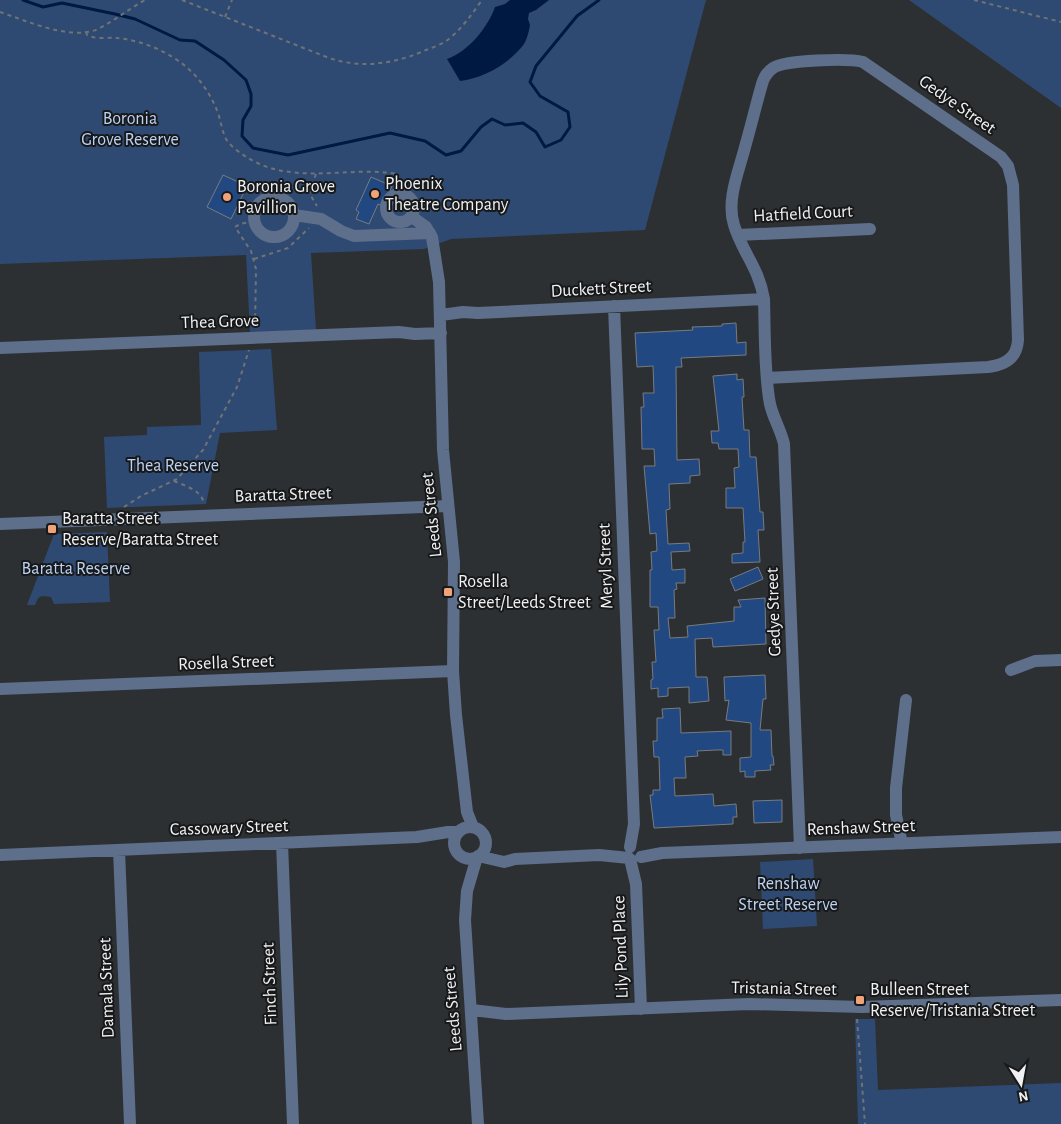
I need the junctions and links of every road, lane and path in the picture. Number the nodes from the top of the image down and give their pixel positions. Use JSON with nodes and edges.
{"nodes":[{"id":1,"x":144,"y":0,"type":"edge"},
{"id":2,"x":182,"y":0,"type":"edge"},
{"id":3,"x":232,"y":0,"type":"edge"},
{"id":4,"x":482,"y":0,"type":"edge"},
{"id":5,"x":974,"y":0,"type":"edge"},
{"id":6,"x":0,"y":12,"type":"edge"},
{"id":7,"x":225,"y":17,"type":"junction"},
{"id":8,"x":1061,"y":22,"type":"edge"},
{"id":9,"x":86,"y":32,"type":"junction"},
{"id":10,"x":399,"y":193,"type":"junction"},
{"id":11,"x":294,"y":215,"type":"junction"},
{"id":12,"x":412,"y":217,"type":"junction"},
{"id":13,"x":254,"y":221,"type":"junction"},
{"id":14,"x":870,"y":228,"type":"dead end"},
{"id":15,"x":430,"y":233,"type":"junction"},
{"id":16,"x":738,"y":235,"type":"junction"},
{"id":17,"x":764,"y":299,"type":"junction"},
{"id":18,"x":614,"y":306,"type":"junction"},
{"id":19,"x":441,"y":315,"type":"junction"},
{"id":20,"x":442,"y":333,"type":"junction"},
{"id":21,"x":249,"y":338,"type":"junction"},
{"id":22,"x":0,"y":348,"type":"edge"},
{"id":23,"x":767,"y":378,"type":"junction"},
{"id":24,"x":174,"y":481,"type":"junction"},
{"id":25,"x":204,"y":505,"type":"dead end"},
{"id":26,"x":448,"y":506,"type":"junction"},
{"id":27,"x":122,"y":508,"type":"dead end"},
{"id":28,"x":0,"y":524,"type":"edge"},
{"id":29,"x":1061,"y":660,"type":"edge"},
{"id":30,"x":1011,"y":670,"type":"dead end"},
{"id":31,"x":453,"y":671,"type":"junction"},
{"id":32,"x":0,"y":689,"type":"edge"},
{"id":33,"x":906,"y":700,"type":"dead end"},
{"id":34,"x":464,"y":830,"type":"junction"},
{"id":35,"x":417,"y":837,"type":"junction"},
{"id":36,"x":1061,"y":837,"type":"edge"},
{"id":37,"x":282,"y":843,"type":"junction"},
{"id":38,"x":902,"y":844,"type":"junction"},
{"id":39,"x":486,"y":845,"type":"junction"},
{"id":40,"x":454,"y":846,"type":"junction"},
{"id":41,"x":800,"y":848,"type":"junction"},
{"id":42,"x":119,"y":850,"type":"junction"},
{"id":43,"x":635,"y":853,"type":"junction"},
{"id":44,"x":0,"y":855,"type":"edge"},
{"id":45,"x":462,"y":856,"type":"junction"},
{"id":46,"x":478,"y":857,"type":"junction"},
{"id":47,"x":515,"y":859,"type":"junction"},
{"id":48,"x":467,"y":891,"type":"junction"},
{"id":49,"x":1061,"y":1000,"type":"edge"},
{"id":50,"x":641,"y":1009,"type":"junction"},
{"id":51,"x":472,"y":1016,"type":"junction"},
{"id":52,"x":857,"y":1018,"type":"dead end"},
{"id":53,"x":130,"y":1124,"type":"edge"},
{"id":54,"x":294,"y":1124,"type":"edge"},
{"id":55,"x":478,"y":1124,"type":"edge"},
{"id":56,"x":865,"y":1124,"type":"edge"}],
"edges":[{"from":1,"to":9,"type":"path"},
{"from":2,"to":7,"type":"path"},
{"from":3,"to":7,"type":"path"},
{"from":4,"to":7,"type":"path"},
{"from":5,"to":8,"type":"path"},
{"from":6,"to":9,"type":"path"},
{"from":9,"to":10,"type":"path"},
{"from":10,"to":12,"type":"street"},
{"from":10,"to":12,"type":"street"},
{"from":11,"to":13,"type":"street"},
{"from":11,"to":13,"type":"street"},
{"from":11,"to":15,"type":"street"},
{"from":12,"to":15,"type":"street"},
{"from":13,"to":21,"type":"path"},
{"from":14,"to":16,"type":"street","name":"Hatfield Court"},
{"from":15,"to":19,"type":"street","name":"Leeds Street"},
{"from":16,"to":17,"type":"street","name":"Gedye Street"},
{"from":16,"to":23,"type":"street","name":"Gedye Street"},
{"from":17,"to":18,"type":"street","name":"Duckett Street"},
{"from":17,"to":23,"type":"street","name":"Gedye Street"},
{"from":18,"to":19,"type":"street","name":"Duckett Street"},
{"from":18,"to":43,"type":"street","name":"Meryl Street"},
{"from":19,"to":20,"type":"street","name":"Leeds Street"},
{"from":20,"to":21,"type":"street","name":"Thea Grove"},
{"from":20,"to":26,"type":"street","name":"Leeds Street"},
{"from":21,"to":22,"type":"street","name":"Thea Grove"},
{"from":21,"to":24,"type":"path"},
{"from":23,"to":41,"type":"street","name":"Gedye Street"},
{"from":24,"to":25,"type":"path"},
{"from":24,"to":27,"type":"path"},
{"from":26,"to":28,"type":"street","name":"Baratta Street"},
{"from":26,"to":31,"type":"street","name":"Leeds Street"},
{"from":29,"to":30,"type":"street"},
{"from":31,"to":32,"type":"street","name":"Rosella Street"},
{"from":31,"to":34,"type":"street","name":"Leeds Street"},
{"from":33,"to":38,"type":"street"},
{"from":34,"to":35,"type":"street","name":"Cassowary Street"},
{"from":34,"to":39,"type":"street"},
{"from":34,"to":40,"type":"street"},
{"from":35,"to":37,"type":"street","name":"Cassowary Street"},
{"from":35,"to":40,"type":"street"},
{"from":36,"to":38,"type":"street","name":"Renshaw Street"},
{"from":37,"to":42,"type":"street","name":"Cassowary Street"},
{"from":37,"to":54,"type":"street","name":"Finch Street"},
{"from":38,"to":41,"type":"street","name":"Renshaw Street"},
{"from":39,"to":46,"type":"street"},
{"from":39,"to":47,"type":"street","name":"Renshaw Street"},
{"from":40,"to":45,"type":"street"},
{"from":41,"to":43,"type":"street","name":"Renshaw Street"},
{"from":42,"to":44,"type":"street","name":"Cassowary Street"},
{"from":42,"to":53,"type":"street","name":"Damala Street"},
{"from":43,"to":47,"type":"street","name":"Renshaw Street"},
{"from":43,"to":50,"type":"street","name":"Lily Pond Place"},
{"from":45,"to":46,"type":"street"},
{"from":45,"to":48,"type":"street","name":"Leeds Street"},
{"from":46,"to":47,"type":"street","name":"Renshaw Street"},
{"from":46,"to":48,"type":"street","name":"Leeds Street"},
{"from":48,"to":51,"type":"street","name":"Leeds Street"},
{"from":49,"to":50,"type":"street","name":"Tristania Street"},
{"from":50,"to":51,"type":"street","name":"Tristania Street"},
{"from":51,"to":55,"type":"street","name":"Leeds Street"},
{"from":52,"to":56,"type":"path"}]}
